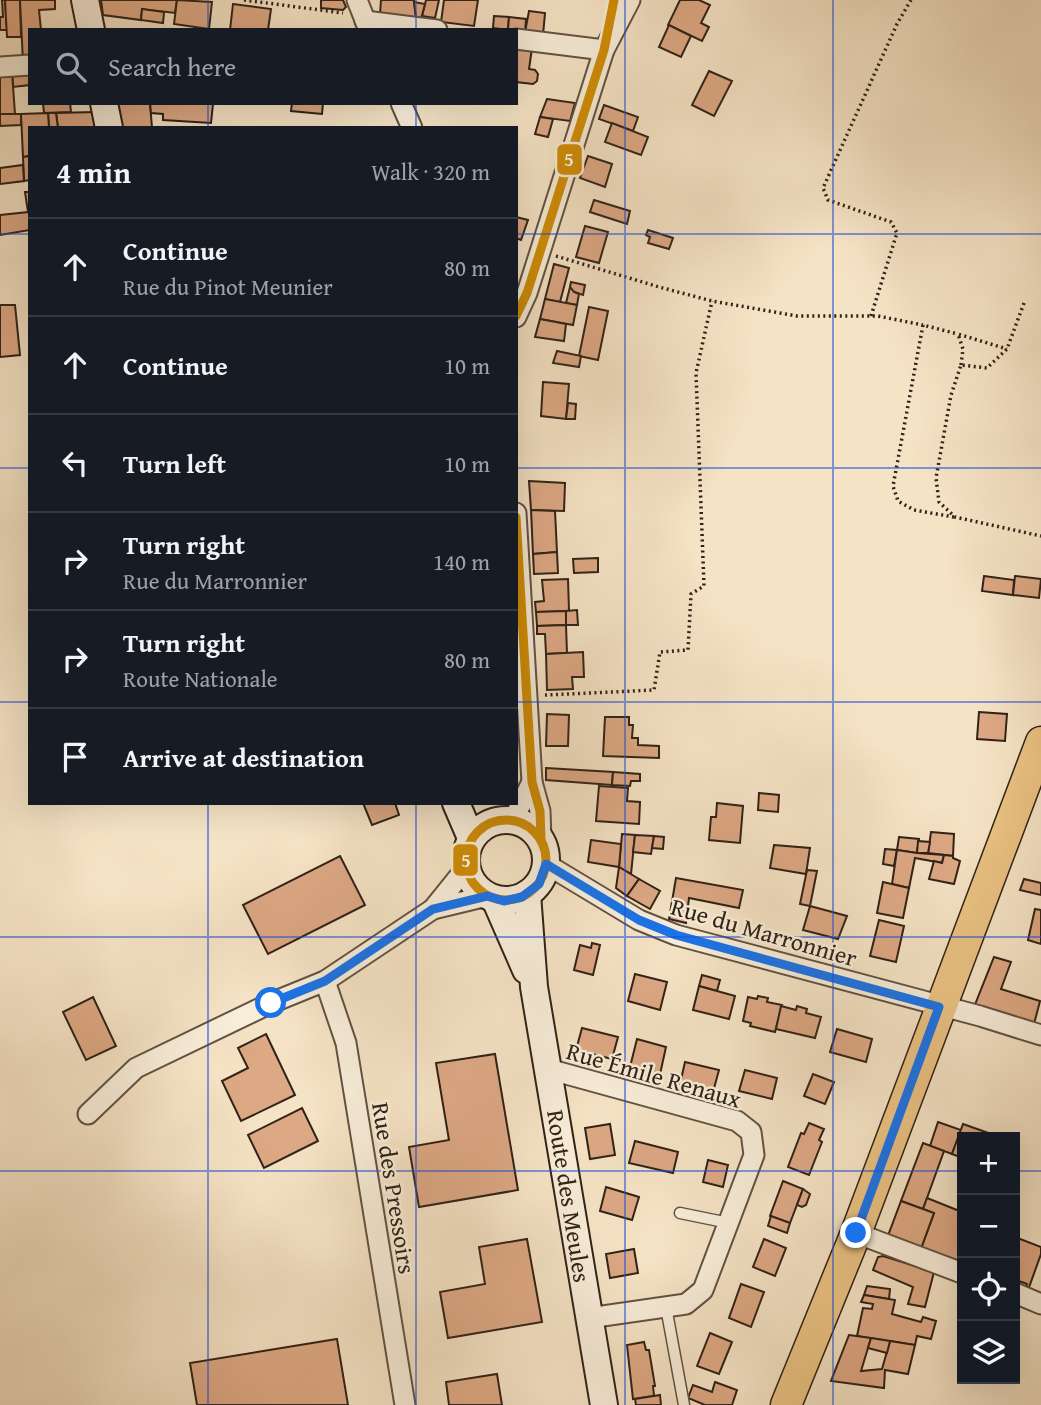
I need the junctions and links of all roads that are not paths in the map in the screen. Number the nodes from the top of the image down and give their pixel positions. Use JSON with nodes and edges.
{"nodes":[{"id":1,"x":85,"y":0,"type":"edge"},
{"id":2,"x":614,"y":0,"type":"edge"},
{"id":3,"x":630,"y":0,"type":"edge"},
{"id":4,"x":363,"y":17,"type":"edge"},
{"id":5,"x":91,"y":28,"type":"edge"},
{"id":6,"x":426,"y":28,"type":"edge"},
{"id":7,"x":518,"y":39,"type":"edge"},
{"id":8,"x":604,"y":50,"type":"junction"},
{"id":9,"x":28,"y":65,"type":"edge"},
{"id":10,"x":0,"y":67,"type":"edge"},
{"id":11,"x":104,"y":105,"type":"edge"},
{"id":12,"x":402,"y":105,"type":"edge"},
{"id":13,"x":109,"y":126,"type":"edge"},
{"id":14,"x":411,"y":126,"type":"edge"},
{"id":15,"x":518,"y":313,"type":"edge"},
{"id":16,"x":518,"y":544,"type":"edge"},
{"id":17,"x":1041,"y":742,"type":"edge"},
{"id":18,"x":532,"y":782,"type":"junction"},
{"id":19,"x":518,"y":801,"type":"edge"},
{"id":20,"x":457,"y":805,"type":"edge"},
{"id":21,"x":470,"y":805,"type":"edge"},
{"id":22,"x":515,"y":805,"type":"edge"},
{"id":23,"x":504,"y":820,"type":"junction"},
{"id":24,"x":471,"y":838,"type":"junction"},
{"id":25,"x":543,"y":852,"type":"junction"},
{"id":26,"x":466,"y":868,"type":"junction"},
{"id":27,"x":527,"y":894,"type":"junction"},
{"id":28,"x":491,"y":897,"type":"junction"},
{"id":29,"x":433,"y":909,"type":"junction"},
{"id":30,"x":325,"y":981,"type":"junction"},
{"id":31,"x":534,"y":987,"type":"junction"},
{"id":32,"x":939,"y":1007,"type":"junction"},
{"id":33,"x":1041,"y":1035,"type":"edge"},
{"id":34,"x":548,"y":1069,"type":"junction"},
{"id":35,"x":88,"y":1114,"type":"dead end"},
{"id":36,"x":680,"y":1213,"type":"dead end"},
{"id":37,"x":729,"y":1223,"type":"junction"},
{"id":38,"x":856,"y":1233,"type":"junction"},
{"id":39,"x":957,"y":1271,"type":"edge"},
{"id":40,"x":1020,"y":1295,"type":"edge"},
{"id":41,"x":1041,"y":1304,"type":"edge"},
{"id":42,"x":667,"y":1307,"type":"junction"},
{"id":43,"x":589,"y":1318,"type":"junction"},
{"id":44,"x":405,"y":1405,"type":"edge"},
{"id":45,"x":604,"y":1405,"type":"edge"},
{"id":46,"x":684,"y":1405,"type":"edge"},
{"id":47,"x":786,"y":1405,"type":"edge"}],
"edges":[{"from":1,"to":5,"type":"street"},
{"from":2,"to":8,"type":"street"},
{"from":3,"to":8,"type":"street"},
{"from":4,"to":6,"type":"street"},
{"from":7,"to":8,"type":"street"},
{"from":8,"to":15,"type":"street"},
{"from":9,"to":10,"type":"street"},
{"from":11,"to":13,"type":"street"},
{"from":12,"to":14,"type":"street"},
{"from":16,"to":18,"type":"street"},
{"from":17,"to":32,"type":"main road"},
{"from":18,"to":19,"type":"street"},
{"from":18,"to":25,"type":"street"},
{"from":20,"to":24,"type":"street"},
{"from":21,"to":23,"type":"street"},
{"from":22,"to":23,"type":"street"},
{"from":23,"to":24,"type":"street"},
{"from":23,"to":25,"type":"street"},
{"from":24,"to":26,"type":"street"},
{"from":25,"to":27,"type":"street"},
{"from":25,"to":32,"type":"street","name":"Rue du Marronnier"},
{"from":26,"to":28,"type":"street"},
{"from":26,"to":29,"type":"street"},
{"from":27,"to":28,"type":"street"},
{"from":27,"to":31,"type":"street","name":"Route des Meules"},
{"from":28,"to":29,"type":"street"},
{"from":28,"to":31,"type":"street","name":"Route des Meules"},
{"from":29,"to":30,"type":"street"},
{"from":30,"to":35,"type":"street"},
{"from":30,"to":44,"type":"street","name":"Rue des Pressoirs"},
{"from":31,"to":34,"type":"street","name":"Route des Meules"},
{"from":32,"to":33,"type":"street","name":"Rue du Marronnier"},
{"from":32,"to":38,"type":"main road"},
{"from":34,"to":37,"type":"street","name":"Rue Émile Renaux"},
{"from":34,"to":43,"type":"street","name":"Route des Meules"},
{"from":36,"to":37,"type":"lane"},
{"from":37,"to":42,"type":"street","name":"Rue Émile Renaux"},
{"from":38,"to":39,"type":"street"},
{"from":38,"to":47,"type":"main road"},
{"from":40,"to":41,"type":"street"},
{"from":42,"to":43,"type":"street","name":"Rue Émile Renaux"},
{"from":42,"to":46,"type":"lane"},
{"from":43,"to":45,"type":"street","name":"Route des Meules"}]}
